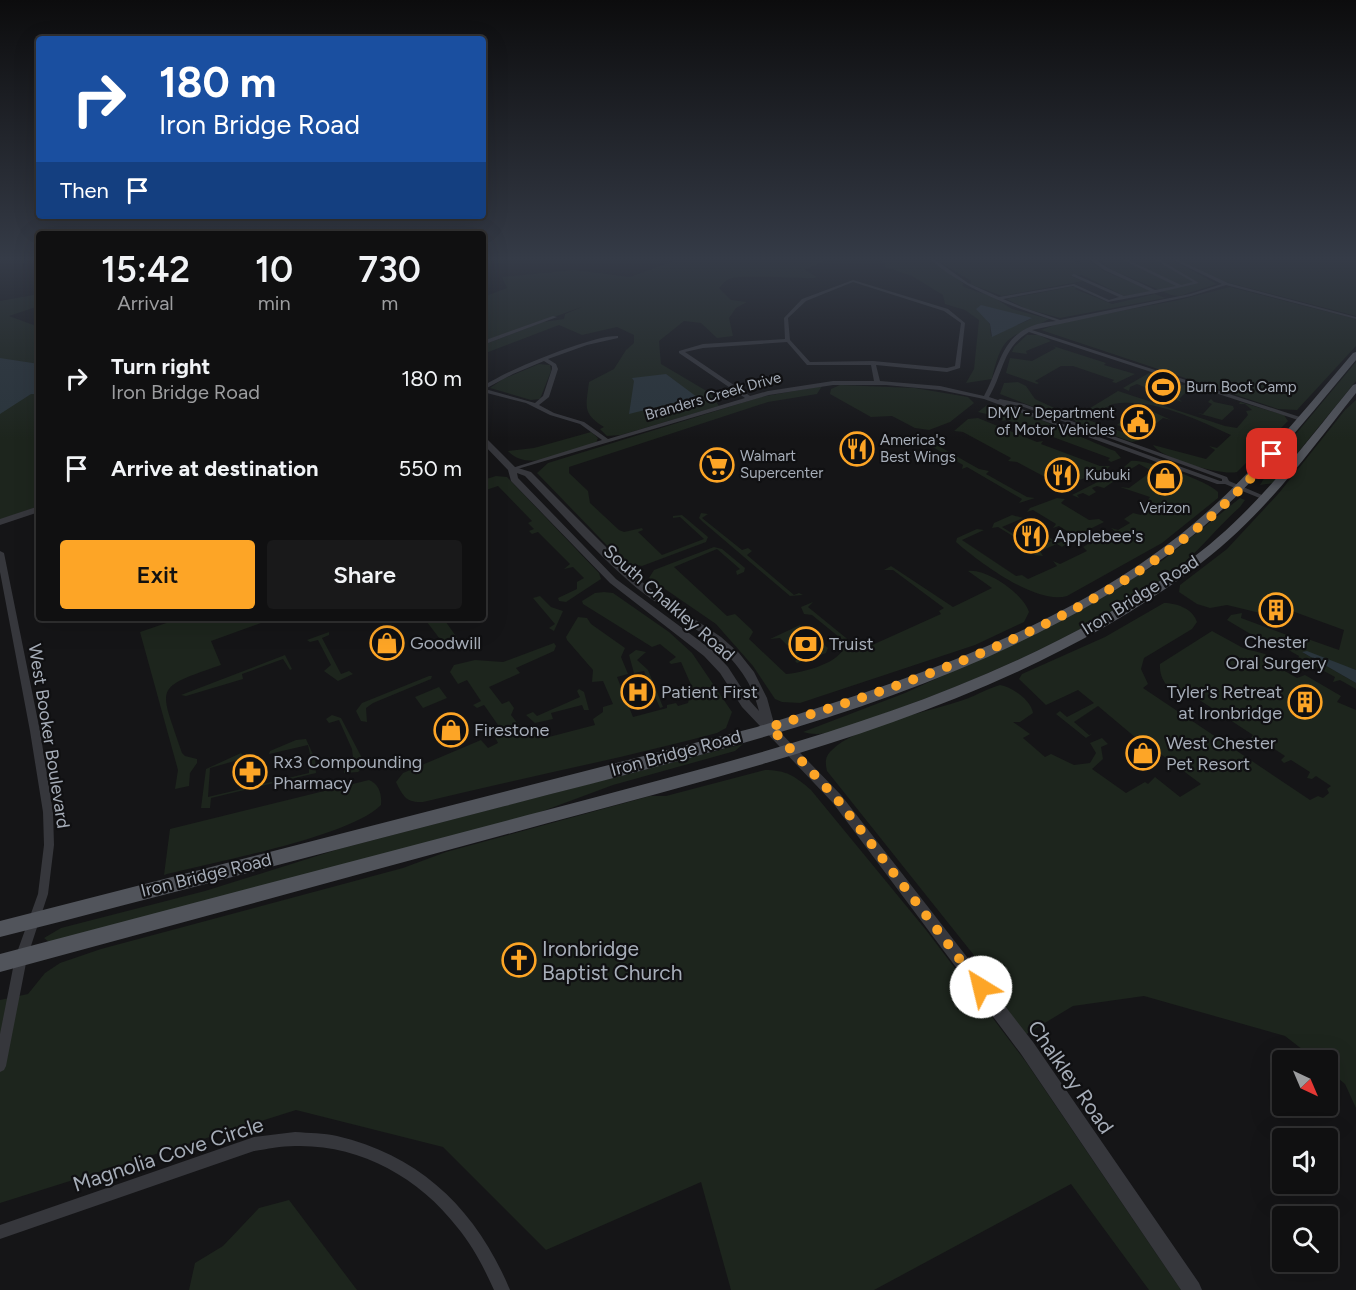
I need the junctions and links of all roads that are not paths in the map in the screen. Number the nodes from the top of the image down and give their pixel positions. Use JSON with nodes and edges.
{"nodes":[{"id":1,"x":552,"y":318,"type":"edge"},
{"id":2,"x":786,"y":318,"type":"edge"},
{"id":3,"x":958,"y":318,"type":"edge"},
{"id":4,"x":1052,"y":318,"type":"edge"},
{"id":5,"x":1068,"y":318,"type":"edge"},
{"id":6,"x":1058,"y":320,"type":"junction"},
{"id":7,"x":1028,"y":330,"type":"junction"},
{"id":8,"x":616,"y":337,"type":"dead end"},
{"id":9,"x":788,"y":340,"type":"junction"},
{"id":10,"x":486,"y":342,"type":"edge"},
{"id":11,"x":1356,"y":355,"type":"edge"},
{"id":12,"x":546,"y":360,"type":"junction"},
{"id":13,"x":873,"y":363,"type":"junction"},
{"id":14,"x":876,"y":382,"type":"junction"},
{"id":15,"x":1356,"y":387,"type":"edge"},
{"id":16,"x":486,"y":388,"type":"edge"},
{"id":17,"x":486,"y":390,"type":"edge"},
{"id":18,"x":749,"y":398,"type":"junction"},
{"id":19,"x":986,"y":398,"type":"junction"},
{"id":20,"x":996,"y":401,"type":"joint"},
{"id":21,"x":536,"y":405,"type":"junction"},
{"id":22,"x":1301,"y":419,"type":"junction"},
{"id":23,"x":608,"y":441,"type":"junction"},
{"id":24,"x":486,"y":443,"type":"edge"},
{"id":25,"x":512,"y":469,"type":"junction"},
{"id":26,"x":1226,"y":482,"type":"joint"},
{"id":27,"x":1241,"y":489,"type":"junction"},
{"id":28,"x":1267,"y":499,"type":"junction"},
{"id":29,"x":36,"y":510,"type":"edge"},
{"id":30,"x":0,"y":522,"type":"edge"},
{"id":31,"x":0,"y":553,"type":"edge"},
{"id":32,"x":770,"y":727,"type":"junction"},
{"id":33,"x":789,"y":750,"type":"junction"},
{"id":34,"x":35,"y":920,"type":"junction"},
{"id":35,"x":0,"y":928,"type":"edge"},
{"id":36,"x":21,"y":958,"type":"junction"},
{"id":37,"x":0,"y":963,"type":"edge"},
{"id":38,"x":0,"y":1065,"type":"edge"},
{"id":39,"x":0,"y":1232,"type":"edge"},
{"id":40,"x":502,"y":1290,"type":"edge"},
{"id":41,"x":1192,"y":1290,"type":"edge"}],
"edges":[{"from":1,"to":10,"type":"street"},
{"from":2,"to":9,"type":"street"},
{"from":3,"to":13,"type":"street"},
{"from":4,"to":6,"type":"street"},
{"from":5,"to":6,"type":"street"},
{"from":6,"to":7,"type":"street"},
{"from":7,"to":19,"type":"street"},
{"from":7,"to":22,"type":"street"},
{"from":8,"to":12,"type":"street"},
{"from":9,"to":13,"type":"street"},
{"from":9,"to":18,"type":"street"},
{"from":11,"to":22,"type":"main road","name":"Iron Bridge Road"},
{"from":12,"to":16,"type":"street"},
{"from":12,"to":21,"type":"street"},
{"from":13,"to":14,"type":"street"},
{"from":14,"to":18,"type":"street","name":"Branders Creek Drive"},
{"from":14,"to":19,"type":"street","name":"Branders Creek Drive"},
{"from":15,"to":28,"type":"main road","name":"Iron Bridge Road"},
{"from":17,"to":21,"type":"street"},
{"from":18,"to":23,"type":"street","name":"Branders Creek Drive"},
{"from":19,"to":20,"type":"street","name":"Branders Creek Drive"},
{"from":20,"to":26,"type":"street","name":"Branders Creek Drive"},
{"from":21,"to":23,"type":"street"},
{"from":22,"to":27,"type":"main road","name":"Iron Bridge Road"},
{"from":23,"to":25,"type":"street","name":"Branders Creek Drive"},
{"from":24,"to":25,"type":"street","name":"South Chalkley Road"},
{"from":25,"to":32,"type":"street","name":"South Chalkley Road"},
{"from":25,"to":32,"type":"street","name":"South Chalkley Road"},
{"from":26,"to":27,"type":"street","name":"Branders Creek Drive"},
{"from":27,"to":28,"type":"street","name":"Branders Creek Drive"},
{"from":27,"to":32,"type":"main road","name":"Iron Bridge Road"},
{"from":28,"to":33,"type":"main road","name":"Iron Bridge Road"},
{"from":29,"to":30,"type":"street"},
{"from":31,"to":34,"type":"street","name":"West Booker Boulevard"},
{"from":32,"to":33,"type":"street","name":"Chalkley Road"},
{"from":32,"to":34,"type":"main road","name":"Iron Bridge Road"},
{"from":33,"to":36,"type":"main road","name":"Iron Bridge Road"},
{"from":33,"to":41,"type":"street","name":"Chalkley Road"},
{"from":34,"to":35,"type":"main road","name":"Iron Bridge Road"},
{"from":34,"to":36,"type":"street","name":"West Booker Boulevard"},
{"from":36,"to":37,"type":"main road","name":"Iron Bridge Road"},
{"from":36,"to":38,"type":"street","name":"West Booker Boulevard"},
{"from":39,"to":40,"type":"street","name":"Magnolia Cove Circle"}]}
